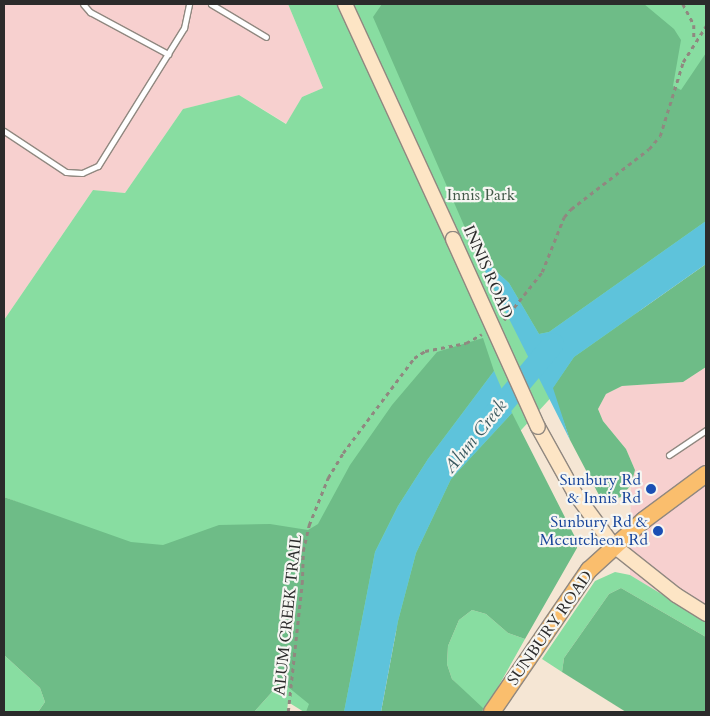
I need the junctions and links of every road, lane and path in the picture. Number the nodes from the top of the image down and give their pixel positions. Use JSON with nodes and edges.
{"nodes":[{"id":1,"x":83,"y":4,"type":"edge"},
{"id":2,"x":189,"y":4,"type":"edge"},
{"id":3,"x":210,"y":4,"type":"edge"},
{"id":4,"x":345,"y":4,"type":"edge"},
{"id":5,"x":683,"y":4,"type":"edge"},
{"id":6,"x":706,"y":26,"type":"edge"},
{"id":7,"x":266,"y":37,"type":"dead end"},
{"id":8,"x":694,"y":40,"type":"junction"},
{"id":9,"x":168,"y":54,"type":"junction"},
{"id":10,"x":4,"y":131,"type":"edge"},
{"id":11,"x":498,"y":324,"type":"dead end"},
{"id":12,"x":485,"y":332,"type":"dead end"},
{"id":13,"x":706,"y":430,"type":"edge"},
{"id":14,"x":669,"y":456,"type":"dead end"},
{"id":15,"x":706,"y":474,"type":"edge"},
{"id":16,"x":613,"y":545,"type":"junction"},
{"id":17,"x":706,"y":614,"type":"edge"},
{"id":18,"x":288,"y":712,"type":"edge"},
{"id":19,"x":492,"y":712,"type":"edge"}],
"edges":[{"from":1,"to":9,"type":"lane"},
{"from":2,"to":9,"type":"lane"},
{"from":3,"to":7,"type":"lane"},
{"from":4,"to":16,"type":"main road","name":"INNIS ROAD","bridge":true},
{"from":5,"to":8,"type":"path"},
{"from":6,"to":8,"type":"path"},
{"from":8,"to":11,"type":"path"},
{"from":9,"to":10,"type":"lane"},
{"from":12,"to":18,"type":"path","name":"ALUM CREEK TRAIL"},
{"from":13,"to":14,"type":"lane"},
{"from":15,"to":16,"type":"main road","name":"SUNBURY ROAD"},
{"from":16,"to":17,"type":"main road","name":"INNIS ROAD"},
{"from":16,"to":19,"type":"main road","name":"SUNBURY ROAD"}]}
